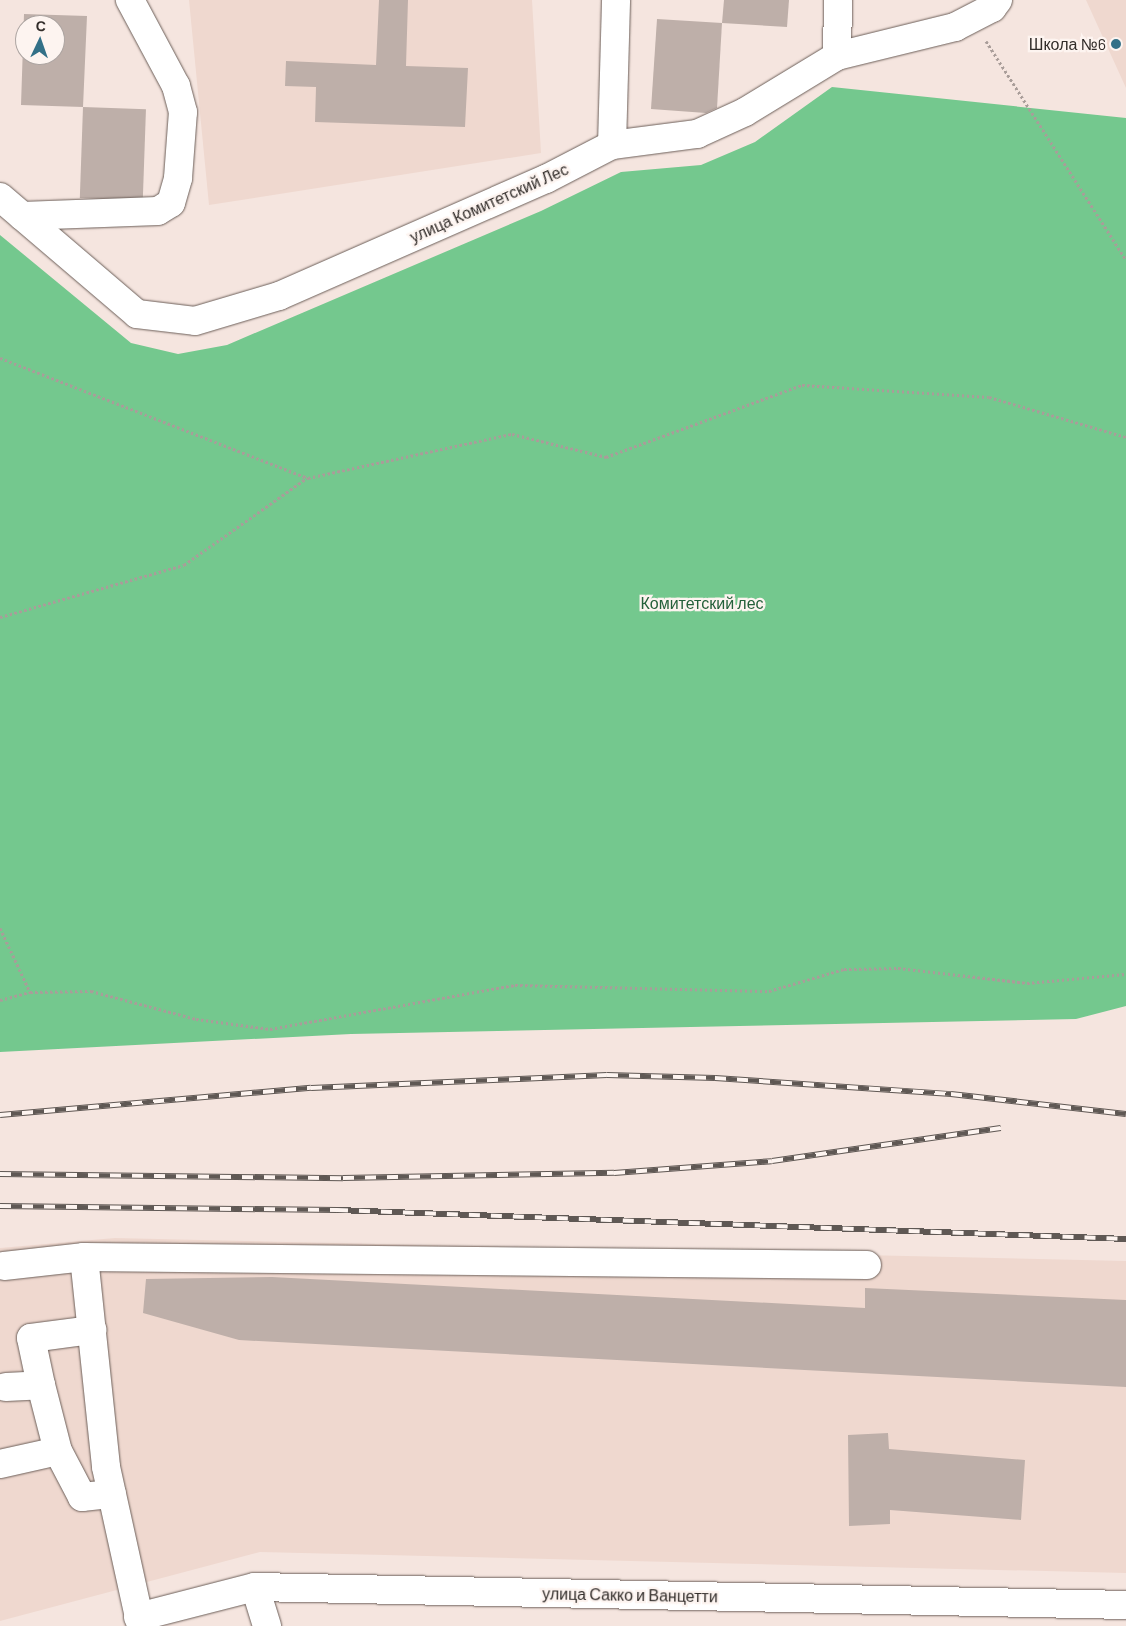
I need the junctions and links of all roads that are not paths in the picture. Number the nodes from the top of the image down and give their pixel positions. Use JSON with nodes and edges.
{"nodes":[{"id":1,"x":130,"y":0,"type":"edge"},
{"id":2,"x":616,"y":0,"type":"edge"},
{"id":3,"x":838,"y":0,"type":"edge"},
{"id":4,"x":998,"y":0,"type":"edge"},
{"id":5,"x":836,"y":56,"type":"junction"},
{"id":6,"x":612,"y":146,"type":"junction"},
{"id":7,"x":0,"y":197,"type":"edge"},
{"id":8,"x":22,"y":216,"type":"junction"},
{"id":9,"x":84,"y":1257,"type":"junction"},
{"id":10,"x":867,"y":1265,"type":"dead end"},
{"id":11,"x":4,"y":1266,"type":"dead end"},
{"id":12,"x":92,"y":1330,"type":"junction"},
{"id":13,"x":41,"y":1385,"type":"junction"},
{"id":14,"x":6,"y":1387,"type":"dead end"},
{"id":15,"x":58,"y":1451,"type":"junction"},
{"id":16,"x":0,"y":1464,"type":"edge"},
{"id":17,"x":112,"y":1494,"type":"junction"},
{"id":18,"x":256,"y":1587,"type":"junction"},
{"id":19,"x":1126,"y":1605,"type":"edge"},
{"id":20,"x":139,"y":1622,"type":"edge"},
{"id":21,"x":268,"y":1626,"type":"edge"}],
"edges":[{"from":1,"to":8,"type":"street"},
{"from":2,"to":6,"type":"street"},
{"from":3,"to":5,"type":"street"},
{"from":4,"to":5,"type":"street","name":"улица Комитетский Лес"},
{"from":5,"to":6,"type":"street","name":"улица Комитетский Лес"},
{"from":6,"to":8,"type":"street","name":"улица Комитетский Лес"},
{"from":7,"to":8,"type":"street","name":"улица Комитетский Лес"},
{"from":9,"to":10,"type":"street"},
{"from":9,"to":11,"type":"street"},
{"from":9,"to":12,"type":"street"},
{"from":12,"to":13,"type":"street"},
{"from":12,"to":17,"type":"street"},
{"from":13,"to":14,"type":"street"},
{"from":13,"to":15,"type":"street"},
{"from":15,"to":16,"type":"street"},
{"from":15,"to":17,"type":"street"},
{"from":17,"to":20,"type":"street"},
{"from":18,"to":19,"type":"street","name":"улица Сакко и Ванцетти"},
{"from":18,"to":20,"type":"street","name":"улица Сакко и Ванцетти"},
{"from":18,"to":21,"type":"street"}]}
